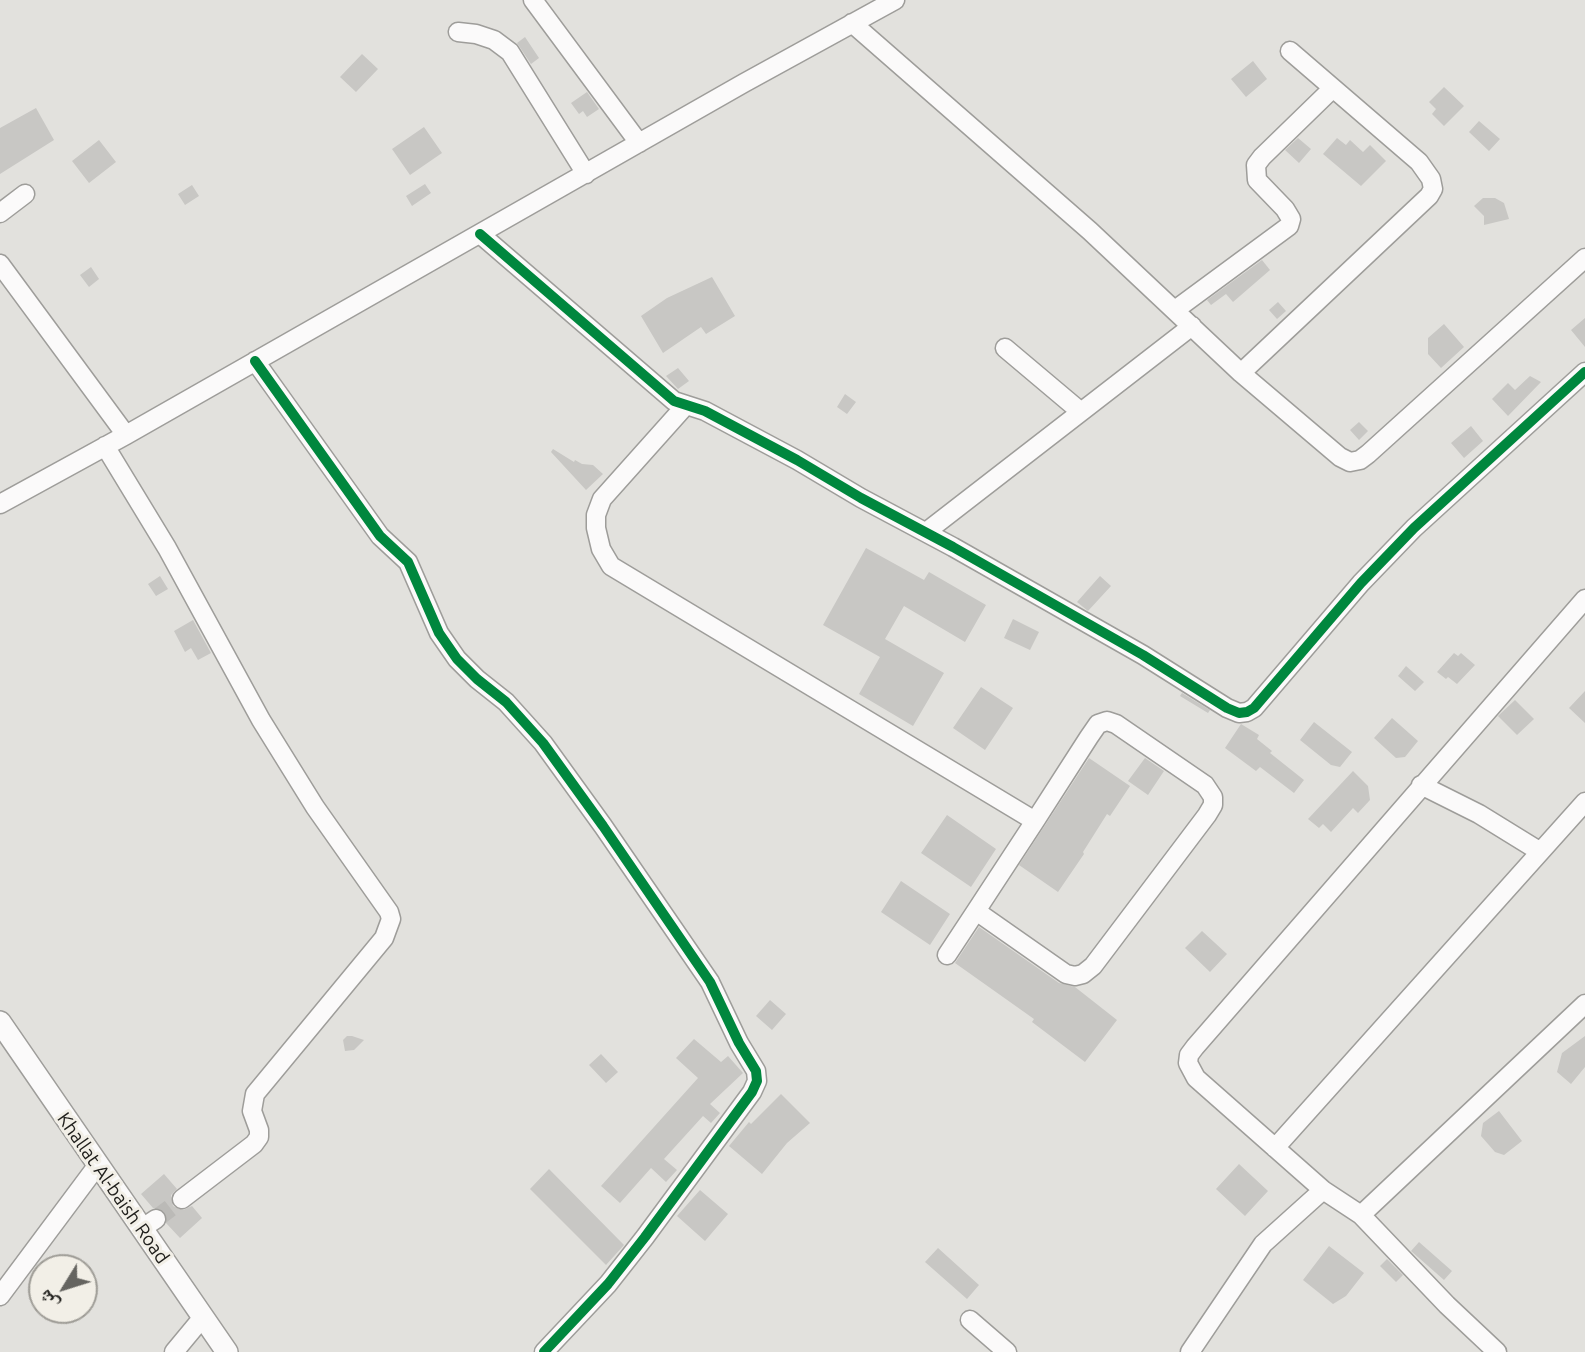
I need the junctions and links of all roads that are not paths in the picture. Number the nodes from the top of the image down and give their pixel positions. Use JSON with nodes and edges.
{"nodes":[{"id":1,"x":533,"y":0,"type":"edge"},
{"id":2,"x":895,"y":0,"type":"edge"},
{"id":3,"x":852,"y":23,"type":"junction"},
{"id":4,"x":457,"y":32,"type":"dead end"},
{"id":5,"x":1290,"y":51,"type":"dead end"},
{"id":6,"x":1334,"y":88,"type":"junction"},
{"id":7,"x":639,"y":144,"type":"junction"},
{"id":8,"x":586,"y":174,"type":"junction"},
{"id":9,"x":25,"y":194,"type":"dead end"},
{"id":10,"x":0,"y":213,"type":"edge"},
{"id":11,"x":480,"y":234,"type":"junction"},
{"id":12,"x":1585,"y":258,"type":"edge"},
{"id":13,"x":0,"y":264,"type":"edge"},
{"id":14,"x":1175,"y":310,"type":"junction"},
{"id":15,"x":1192,"y":326,"type":"junction"},
{"id":16,"x":1005,"y":348,"type":"dead end"},
{"id":17,"x":255,"y":361,"type":"junction"},
{"id":18,"x":1585,"y":372,"type":"edge"},
{"id":19,"x":1241,"y":373,"type":"junction"},
{"id":20,"x":685,"y":405,"type":"junction"},
{"id":21,"x":1081,"y":412,"type":"junction"},
{"id":22,"x":126,"y":435,"type":"junction"},
{"id":23,"x":105,"y":446,"type":"junction"},
{"id":24,"x":0,"y":504,"type":"edge"},
{"id":25,"x":926,"y":532,"type":"junction"},
{"id":26,"x":1585,"y":599,"type":"edge"},
{"id":27,"x":1421,"y":785,"type":"junction"},
{"id":28,"x":1585,"y":802,"type":"edge"},
{"id":29,"x":1035,"y":821,"type":"junction"},
{"id":30,"x":1539,"y":851,"type":"junction"},
{"id":31,"x":976,"y":911,"type":"junction"},
{"id":32,"x":947,"y":955,"type":"dead end"},
{"id":33,"x":1585,"y":1004,"type":"edge"},
{"id":34,"x":0,"y":1023,"type":"edge"},
{"id":35,"x":1275,"y":1148,"type":"junction"},
{"id":36,"x":97,"y":1166,"type":"junction"},
{"id":37,"x":1323,"y":1190,"type":"junction"},
{"id":38,"x":182,"y":1199,"type":"tunnel mouth"},
{"id":39,"x":1361,"y":1215,"type":"junction"},
{"id":40,"x":0,"y":1296,"type":"edge"},
{"id":41,"x":203,"y":1317,"type":"junction"},
{"id":42,"x":970,"y":1320,"type":"dead end"},
{"id":43,"x":174,"y":1352,"type":"edge"},
{"id":44,"x":227,"y":1352,"type":"edge"},
{"id":45,"x":544,"y":1352,"type":"edge"},
{"id":46,"x":1007,"y":1352,"type":"edge"},
{"id":47,"x":1190,"y":1352,"type":"edge"},
{"id":48,"x":1497,"y":1352,"type":"edge"}],
"edges":[{"from":1,"to":7,"type":"street"},
{"from":2,"to":3,"type":"street"},
{"from":3,"to":7,"type":"street"},
{"from":3,"to":14,"type":"street"},
{"from":4,"to":8,"type":"street"},
{"from":5,"to":6,"type":"street"},
{"from":6,"to":14,"type":"street"},
{"from":6,"to":19,"type":"street"},
{"from":7,"to":8,"type":"street"},
{"from":8,"to":11,"type":"street"},
{"from":9,"to":10,"type":"street"},
{"from":11,"to":17,"type":"street"},
{"from":11,"to":20,"type":"street"},
{"from":12,"to":19,"type":"street"},
{"from":13,"to":22,"type":"street"},
{"from":14,"to":15,"type":"street"},
{"from":15,"to":19,"type":"street"},
{"from":15,"to":21,"type":"street"},
{"from":16,"to":21,"type":"street"},
{"from":17,"to":22,"type":"street"},
{"from":17,"to":45,"type":"street"},
{"from":18,"to":25,"type":"street"},
{"from":20,"to":25,"type":"street"},
{"from":20,"to":29,"type":"street"},
{"from":21,"to":25,"type":"street"},
{"from":22,"to":23,"type":"street"},
{"from":23,"to":24,"type":"street"},
{"from":23,"to":38,"type":"street"},
{"from":26,"to":27,"type":"street"},
{"from":27,"to":30,"type":"street"},
{"from":27,"to":35,"type":"street"},
{"from":28,"to":30,"type":"street"},
{"from":29,"to":31,"type":"street"},
{"from":29,"to":31,"type":"street"},
{"from":30,"to":35,"type":"street"},
{"from":31,"to":32,"type":"street"},
{"from":33,"to":39,"type":"street"},
{"from":34,"to":36,"type":"street","name":"Khallat Al-baish Road"},
{"from":35,"to":37,"type":"street"},
{"from":36,"to":40,"type":"street"},
{"from":36,"to":41,"type":"street","name":"Khallat Al-baish Road"},
{"from":37,"to":39,"type":"street"},
{"from":37,"to":47,"type":"street"},
{"from":39,"to":48,"type":"street"},
{"from":41,"to":43,"type":"street"},
{"from":41,"to":44,"type":"street","name":"Khallat Al-baish Road"},
{"from":42,"to":46,"type":"street"}]}
